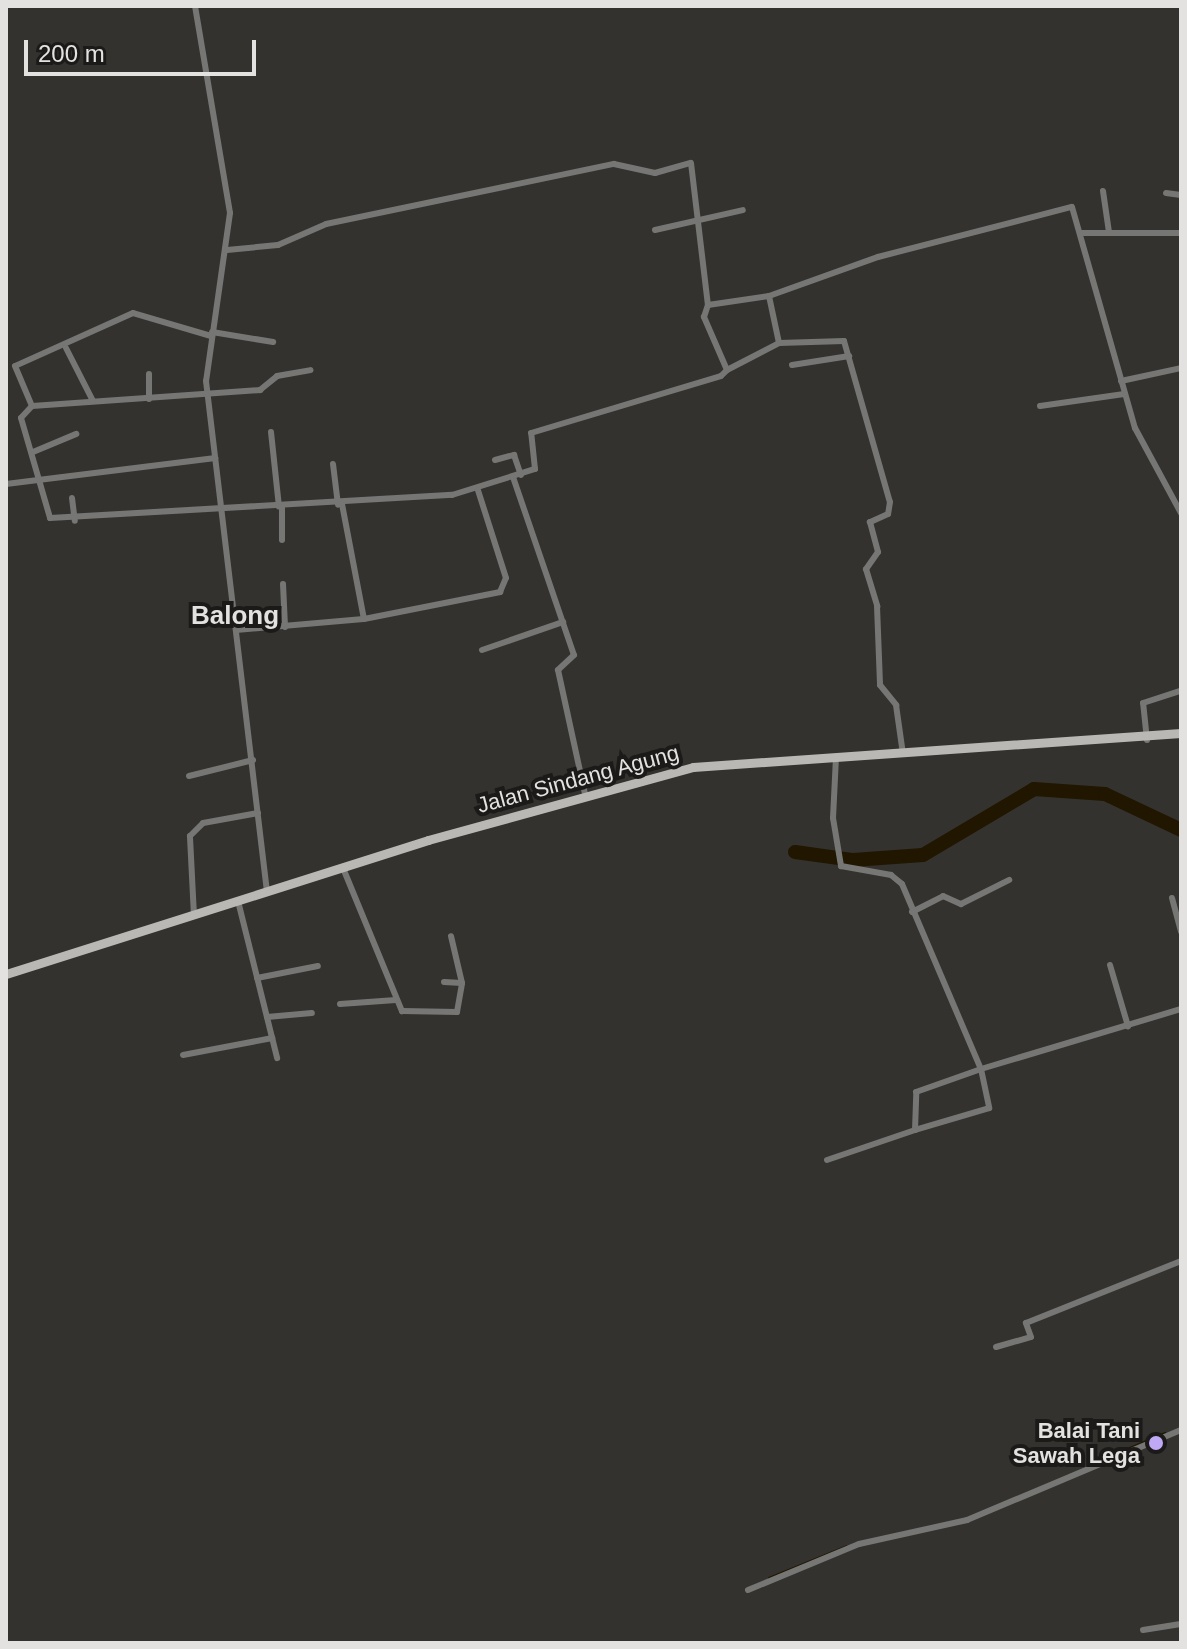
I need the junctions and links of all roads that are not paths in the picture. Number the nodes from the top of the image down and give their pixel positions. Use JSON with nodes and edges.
{"nodes":[{"id":1,"x":195,"y":6,"type":"edge"},
{"id":2,"x":1103,"y":191,"type":"dead end"},
{"id":3,"x":1166,"y":193,"type":"dead end"},
{"id":4,"x":1181,"y":195,"type":"edge"},
{"id":5,"x":743,"y":210,"type":"dead end"},
{"id":6,"x":700,"y":220,"type":"junction"},
{"id":7,"x":655,"y":230,"type":"dead end"},
{"id":8,"x":1109,"y":232,"type":"junction"},
{"id":9,"x":1082,"y":233,"type":"junction"},
{"id":10,"x":1181,"y":233,"type":"edge"},
{"id":11,"x":227,"y":250,"type":"junction"},
{"id":12,"x":769,"y":296,"type":"junction"},
{"id":13,"x":708,"y":305,"type":"junction"},
{"id":14,"x":212,"y":334,"type":"junction"},
{"id":15,"x":273,"y":342,"type":"dead end"},
{"id":16,"x":779,"y":343,"type":"junction"},
{"id":17,"x":66,"y":348,"type":"junction"},
{"id":18,"x":849,"y":356,"type":"junction"},
{"id":19,"x":792,"y":365,"type":"dead end"},
{"id":20,"x":1181,"y":368,"type":"edge"},
{"id":21,"x":310,"y":370,"type":"dead end"},
{"id":22,"x":727,"y":370,"type":"junction"},
{"id":23,"x":149,"y":374,"type":"dead end"},
{"id":24,"x":1121,"y":381,"type":"junction"},
{"id":25,"x":1124,"y":394,"type":"junction"},
{"id":26,"x":207,"y":396,"type":"junction"},
{"id":27,"x":149,"y":399,"type":"junction"},
{"id":28,"x":93,"y":401,"type":"junction"},
{"id":29,"x":32,"y":406,"type":"junction"},
{"id":30,"x":1040,"y":406,"type":"dead end"},
{"id":31,"x":271,"y":432,"type":"dead end"},
{"id":32,"x":76,"y":434,"type":"dead end"},
{"id":33,"x":33,"y":452,"type":"junction"},
{"id":34,"x":215,"y":458,"type":"junction"},
{"id":35,"x":495,"y":460,"type":"dead end"},
{"id":36,"x":333,"y":464,"type":"dead end"},
{"id":37,"x":517,"y":476,"type":"junction"},
{"id":38,"x":38,"y":478,"type":"junction"},
{"id":39,"x":6,"y":484,"type":"edge"},
{"id":40,"x":478,"y":490,"type":"junction"},
{"id":41,"x":72,"y":498,"type":"dead end"},
{"id":42,"x":340,"y":504,"type":"junction"},
{"id":43,"x":280,"y":507,"type":"junction"},
{"id":44,"x":221,"y":510,"type":"junction"},
{"id":45,"x":1181,"y":513,"type":"edge"},
{"id":46,"x":75,"y":521,"type":"junction"},
{"id":47,"x":282,"y":540,"type":"dead end"},
{"id":48,"x":283,"y":584,"type":"dead end"},
{"id":49,"x":364,"y":619,"type":"junction"},
{"id":50,"x":563,"y":622,"type":"junction"},
{"id":51,"x":285,"y":627,"type":"junction"},
{"id":52,"x":236,"y":630,"type":"junction"},
{"id":53,"x":482,"y":650,"type":"dead end"},
{"id":54,"x":1181,"y":691,"type":"edge"},
{"id":55,"x":1179,"y":734,"type":"edge"},
{"id":56,"x":1147,"y":740,"type":"junction"},
{"id":57,"x":1181,"y":745,"type":"edge"},
{"id":58,"x":903,"y":754,"type":"junction"},
{"id":59,"x":836,"y":757,"type":"junction"},
{"id":60,"x":253,"y":760,"type":"junction"},
{"id":61,"x":189,"y":776,"type":"dead end"},
{"id":62,"x":585,"y":794,"type":"junction"},
{"id":63,"x":258,"y":813,"type":"junction"},
{"id":64,"x":343,"y":868,"type":"junction"},
{"id":65,"x":1009,"y":880,"type":"dead end"},
{"id":66,"x":267,"y":892,"type":"junction"},
{"id":67,"x":1172,"y":898,"type":"dead end"},
{"id":68,"x":238,"y":901,"type":"junction"},
{"id":69,"x":912,"y":912,"type":"junction"},
{"id":70,"x":194,"y":916,"type":"junction"},
{"id":71,"x":1181,"y":932,"type":"edge"},
{"id":72,"x":451,"y":936,"type":"dead end"},
{"id":73,"x":1110,"y":965,"type":"dead end"},
{"id":74,"x":318,"y":966,"type":"dead end"},
{"id":75,"x":6,"y":974,"type":"edge"},
{"id":76,"x":257,"y":978,"type":"junction"},
{"id":77,"x":444,"y":982,"type":"dead end"},
{"id":78,"x":462,"y":983,"type":"junction"},
{"id":79,"x":396,"y":1000,"type":"junction"},
{"id":80,"x":340,"y":1004,"type":"dead end"},
{"id":81,"x":1181,"y":1009,"type":"edge"},
{"id":82,"x":312,"y":1013,"type":"dead end"},
{"id":83,"x":267,"y":1017,"type":"junction"},
{"id":84,"x":1128,"y":1026,"type":"junction"},
{"id":85,"x":272,"y":1038,"type":"junction"},
{"id":86,"x":183,"y":1055,"type":"dead end"},
{"id":87,"x":277,"y":1058,"type":"dead end"},
{"id":88,"x":981,"y":1069,"type":"junction"},
{"id":89,"x":915,"y":1130,"type":"junction"},
{"id":90,"x":827,"y":1160,"type":"dead end"},
{"id":91,"x":1181,"y":1261,"type":"edge"},
{"id":92,"x":996,"y":1347,"type":"dead end"},
{"id":93,"x":1181,"y":1430,"type":"edge"},
{"id":94,"x":748,"y":1590,"type":"dead end"},
{"id":95,"x":1181,"y":1624,"type":"edge"},
{"id":96,"x":1143,"y":1630,"type":"dead end"}],
"edges":[{"from":1,"to":11,"type":"street"},
{"from":2,"to":8,"type":"street"},
{"from":3,"to":4,"type":"street"},
{"from":5,"to":6,"type":"street"},
{"from":6,"to":7,"type":"street"},
{"from":6,"to":11,"type":"street"},
{"from":6,"to":13,"type":"street"},
{"from":8,"to":9,"type":"street"},
{"from":8,"to":10,"type":"street"},
{"from":9,"to":12,"type":"street"},
{"from":9,"to":24,"type":"street"},
{"from":11,"to":14,"type":"street"},
{"from":12,"to":13,"type":"street"},
{"from":12,"to":16,"type":"street"},
{"from":13,"to":22,"type":"street"},
{"from":14,"to":15,"type":"street"},
{"from":14,"to":17,"type":"street"},
{"from":14,"to":26,"type":"street"},
{"from":16,"to":18,"type":"street"},
{"from":16,"to":22,"type":"street"},
{"from":17,"to":28,"type":"street"},
{"from":17,"to":29,"type":"street"},
{"from":18,"to":19,"type":"street"},
{"from":18,"to":58,"type":"street"},
{"from":20,"to":24,"type":"street"},
{"from":21,"to":26,"type":"street"},
{"from":22,"to":37,"type":"street"},
{"from":23,"to":27,"type":"street"},
{"from":24,"to":25,"type":"street"},
{"from":25,"to":30,"type":"street"},
{"from":25,"to":45,"type":"street"},
{"from":26,"to":27,"type":"street"},
{"from":26,"to":34,"type":"street"},
{"from":27,"to":28,"type":"street"},
{"from":28,"to":29,"type":"street"},
{"from":29,"to":33,"type":"street"},
{"from":31,"to":43,"type":"street"},
{"from":32,"to":33,"type":"street"},
{"from":33,"to":38,"type":"street"},
{"from":34,"to":38,"type":"street"},
{"from":34,"to":44,"type":"street"},
{"from":35,"to":37,"type":"street"},
{"from":36,"to":42,"type":"street"},
{"from":37,"to":40,"type":"street"},
{"from":37,"to":50,"type":"street"},
{"from":38,"to":39,"type":"street"},
{"from":38,"to":46,"type":"street"},
{"from":40,"to":42,"type":"street"},
{"from":40,"to":49,"type":"street"},
{"from":41,"to":46,"type":"street"},
{"from":42,"to":43,"type":"street"},
{"from":42,"to":49,"type":"street"},
{"from":43,"to":44,"type":"street"},
{"from":43,"to":47,"type":"street"},
{"from":44,"to":46,"type":"street"},
{"from":44,"to":52,"type":"street"},
{"from":48,"to":51,"type":"street"},
{"from":49,"to":51,"type":"street"},
{"from":50,"to":53,"type":"street"},
{"from":50,"to":62,"type":"street"},
{"from":51,"to":52,"type":"street"},
{"from":52,"to":60,"type":"street"},
{"from":54,"to":56,"type":"street"},
{"from":55,"to":56,"type":"main road","name":"Jalan Sindang Agung"},
{"from":55,"to":57,"type":"street"},
{"from":56,"to":58,"type":"main road","name":"Jalan Sindang Agung"},
{"from":58,"to":59,"type":"main road","name":"Jalan Sindang Agung"},
{"from":59,"to":62,"type":"main road","name":"Jalan Sindang Agung"},
{"from":59,"to":69,"type":"street"},
{"from":60,"to":61,"type":"street"},
{"from":60,"to":63,"type":"street"},
{"from":62,"to":64,"type":"main road","name":"Jalan Sindang Agung"},
{"from":63,"to":66,"type":"street"},
{"from":63,"to":70,"type":"street"},
{"from":64,"to":66,"type":"main road","name":"Jalan Sindang Agung"},
{"from":64,"to":79,"type":"street"},
{"from":65,"to":69,"type":"street"},
{"from":66,"to":68,"type":"main road","name":"Jalan Sindang Agung"},
{"from":67,"to":71,"type":"street"},
{"from":68,"to":70,"type":"main road","name":"Jalan Sindang Agung"},
{"from":68,"to":76,"type":"street"},
{"from":69,"to":88,"type":"street"},
{"from":70,"to":75,"type":"main road","name":"Jalan Sindang Agung"},
{"from":72,"to":78,"type":"street"},
{"from":73,"to":84,"type":"street"},
{"from":74,"to":76,"type":"street"},
{"from":76,"to":83,"type":"street"},
{"from":77,"to":78,"type":"street"},
{"from":78,"to":79,"type":"street"},
{"from":79,"to":80,"type":"street"},
{"from":81,"to":84,"type":"street"},
{"from":82,"to":83,"type":"street"},
{"from":83,"to":85,"type":"street"},
{"from":84,"to":88,"type":"street"},
{"from":85,"to":86,"type":"street"},
{"from":85,"to":87,"type":"street"},
{"from":88,"to":89,"type":"street"},
{"from":88,"to":89,"type":"street"},
{"from":89,"to":90,"type":"street"},
{"from":91,"to":92,"type":"street"},
{"from":93,"to":94,"type":"street"},
{"from":95,"to":96,"type":"street"}]}
